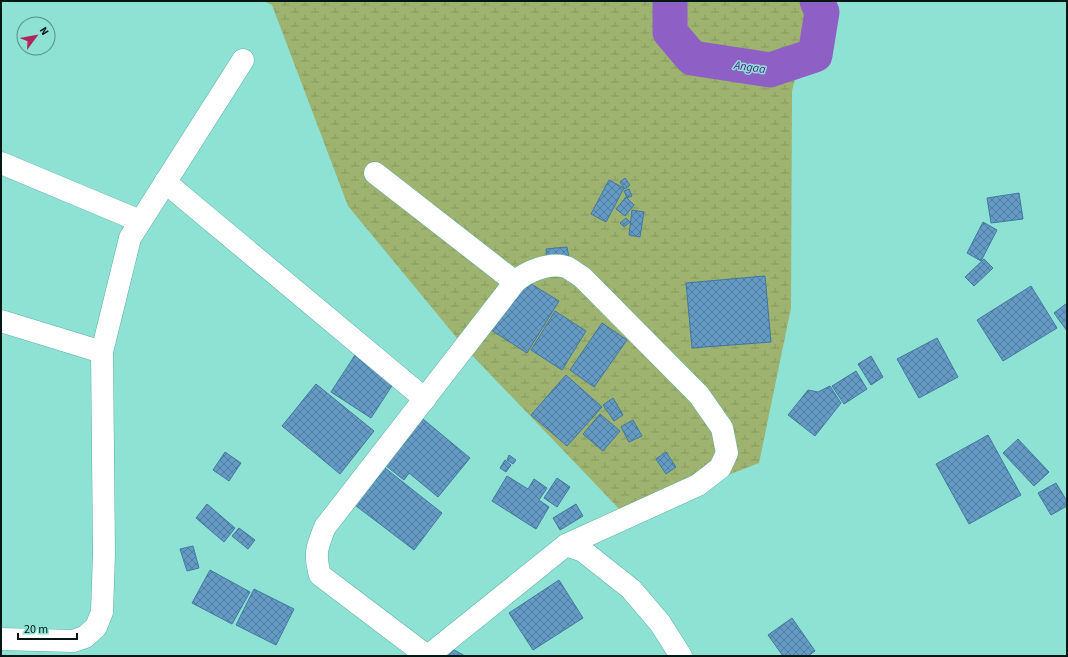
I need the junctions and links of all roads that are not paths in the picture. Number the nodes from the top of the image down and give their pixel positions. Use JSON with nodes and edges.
{"nodes":[{"id":1,"x":243,"y":60,"type":"dead end"},
{"id":2,"x":1,"y":163,"type":"edge"},
{"id":3,"x":375,"y":173,"type":"dead end"},
{"id":4,"x":165,"y":182,"type":"junction"},
{"id":5,"x":140,"y":221,"type":"junction"},
{"id":6,"x":515,"y":282,"type":"junction"},
{"id":7,"x":1,"y":321,"type":"edge"},
{"id":8,"x":102,"y":352,"type":"junction"},
{"id":9,"x":425,"y":399,"type":"junction"},
{"id":10,"x":566,"y":545,"type":"junction"},
{"id":11,"x":1,"y":639,"type":"edge"},
{"id":12,"x":427,"y":656,"type":"edge"},
{"id":13,"x":681,"y":656,"type":"edge"}],
"edges":[{"from":1,"to":4,"type":"street"},
{"from":2,"to":5,"type":"street"},
{"from":3,"to":6,"type":"street"},
{"from":4,"to":5,"type":"street"},
{"from":4,"to":9,"type":"street"},
{"from":5,"to":8,"type":"street"},
{"from":6,"to":9,"type":"street"},
{"from":6,"to":10,"type":"street"},
{"from":7,"to":8,"type":"street"},
{"from":8,"to":11,"type":"street"},
{"from":9,"to":12,"type":"street"},
{"from":10,"to":12,"type":"street"},
{"from":10,"to":13,"type":"street"}]}
